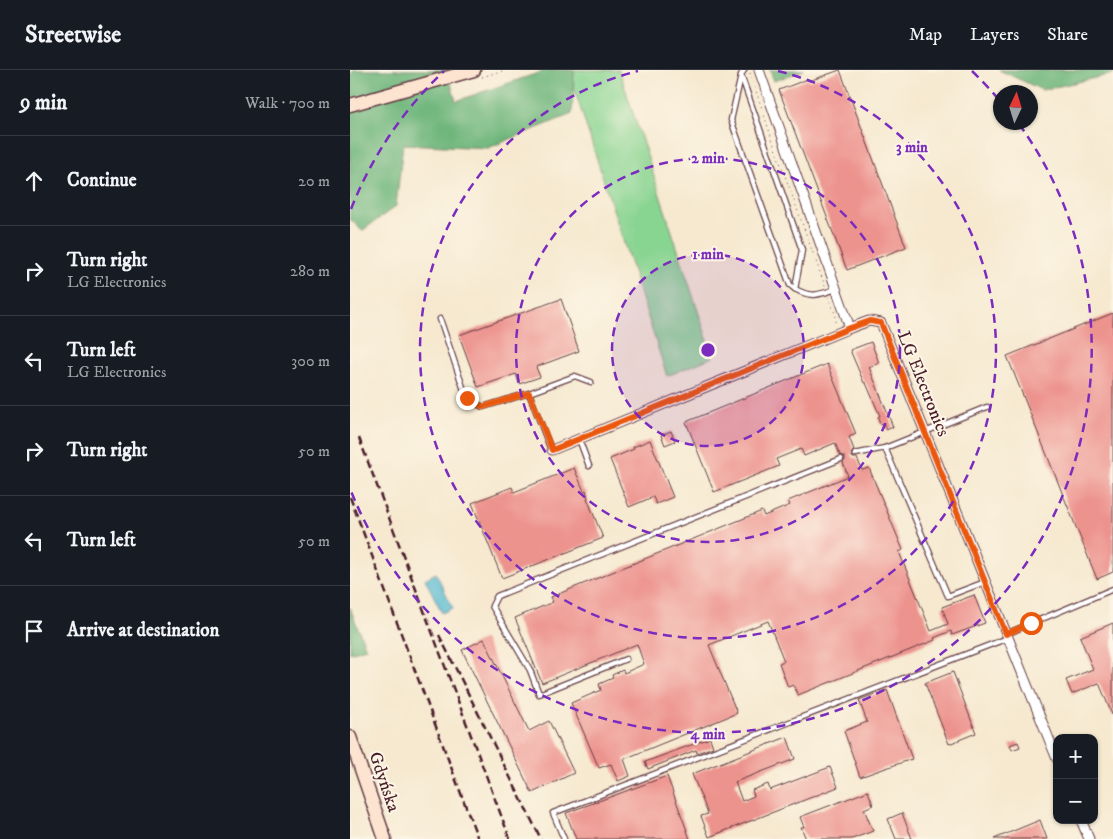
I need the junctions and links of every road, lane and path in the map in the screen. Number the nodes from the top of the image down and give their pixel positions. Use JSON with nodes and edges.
{"nodes":[{"id":1,"x":474,"y":70,"type":"edge"},
{"id":2,"x":505,"y":70,"type":"edge"},
{"id":3,"x":749,"y":70,"type":"edge"},
{"id":4,"x":759,"y":70,"type":"edge"},
{"id":5,"x":742,"y":72,"type":"edge"},
{"id":6,"x":494,"y":73,"type":"dead end"},
{"id":7,"x":350,"y":105,"type":"edge"},
{"id":8,"x":795,"y":289,"type":"junction"},
{"id":9,"x":832,"y":291,"type":"junction"},
{"id":10,"x":440,"y":319,"type":"dead end"},
{"id":11,"x":832,"y":328,"type":"dead end"},
{"id":12,"x":850,"y":328,"type":"junction"},
{"id":13,"x":591,"y":382,"type":"dead end"},
{"id":14,"x":529,"y":393,"type":"junction"},
{"id":15,"x":987,"y":407,"type":"dead end"},
{"id":16,"x":925,"y":433,"type":"junction"},
{"id":17,"x":579,"y":439,"type":"junction"},
{"id":18,"x":885,"y":448,"type":"junction"},
{"id":19,"x":552,"y":450,"type":"joint"},
{"id":20,"x":856,"y":454,"type":"dead end"},
{"id":21,"x":841,"y":459,"type":"dead end"},
{"id":22,"x":589,"y":466,"type":"dead end"},
{"id":23,"x":985,"y":582,"type":"junction"},
{"id":24,"x":1113,"y":590,"type":"edge"},
{"id":25,"x":1007,"y":636,"type":"junction"},
{"id":26,"x":626,"y":660,"type":"dead end"},
{"id":27,"x":350,"y":737,"type":"edge"},
{"id":28,"x":1053,"y":749,"type":"edge"},
{"id":29,"x":1083,"y":824,"type":"edge"},
{"id":30,"x":385,"y":839,"type":"edge"},
{"id":31,"x":564,"y":839,"type":"edge"},
{"id":32,"x":1089,"y":839,"type":"edge"}],
"edges":[{"from":1,"to":7,"type":"street"},
{"from":2,"to":6,"type":"path"},
{"from":3,"to":9,"type":"path"},
{"from":4,"to":9,"type":"street"},
{"from":5,"to":8,"type":"lane"},
{"from":5,"to":8,"type":"lane"},
{"from":8,"to":9,"type":"lane"},
{"from":9,"to":11,"type":"path"},
{"from":9,"to":12,"type":"street"},
{"from":10,"to":14,"type":"lane"},
{"from":12,"to":16,"type":"street","name":"LG Electronics"},
{"from":12,"to":17,"type":"street","name":"LG Electronics"},
{"from":13,"to":14,"type":"lane"},
{"from":14,"to":19,"type":"lane"},
{"from":15,"to":16,"type":"lane"},
{"from":16,"to":18,"type":"lane"},
{"from":16,"to":23,"type":"street","name":"LG Electronics"},
{"from":17,"to":19,"type":"street","name":"LG Electronics"},
{"from":17,"to":22,"type":"lane"},
{"from":18,"to":20,"type":"lane"},
{"from":18,"to":23,"type":"lane"},
{"from":21,"to":26,"type":"lane"},
{"from":23,"to":25,"type":"street","name":"LG Electronics"},
{"from":24,"to":25,"type":"lane"},
{"from":25,"to":28,"type":"street","name":"LG Electronics"},
{"from":25,"to":31,"type":"lane"},
{"from":27,"to":30,"type":"street","name":"Gdyńska"},
{"from":29,"to":32,"type":"street"}]}
